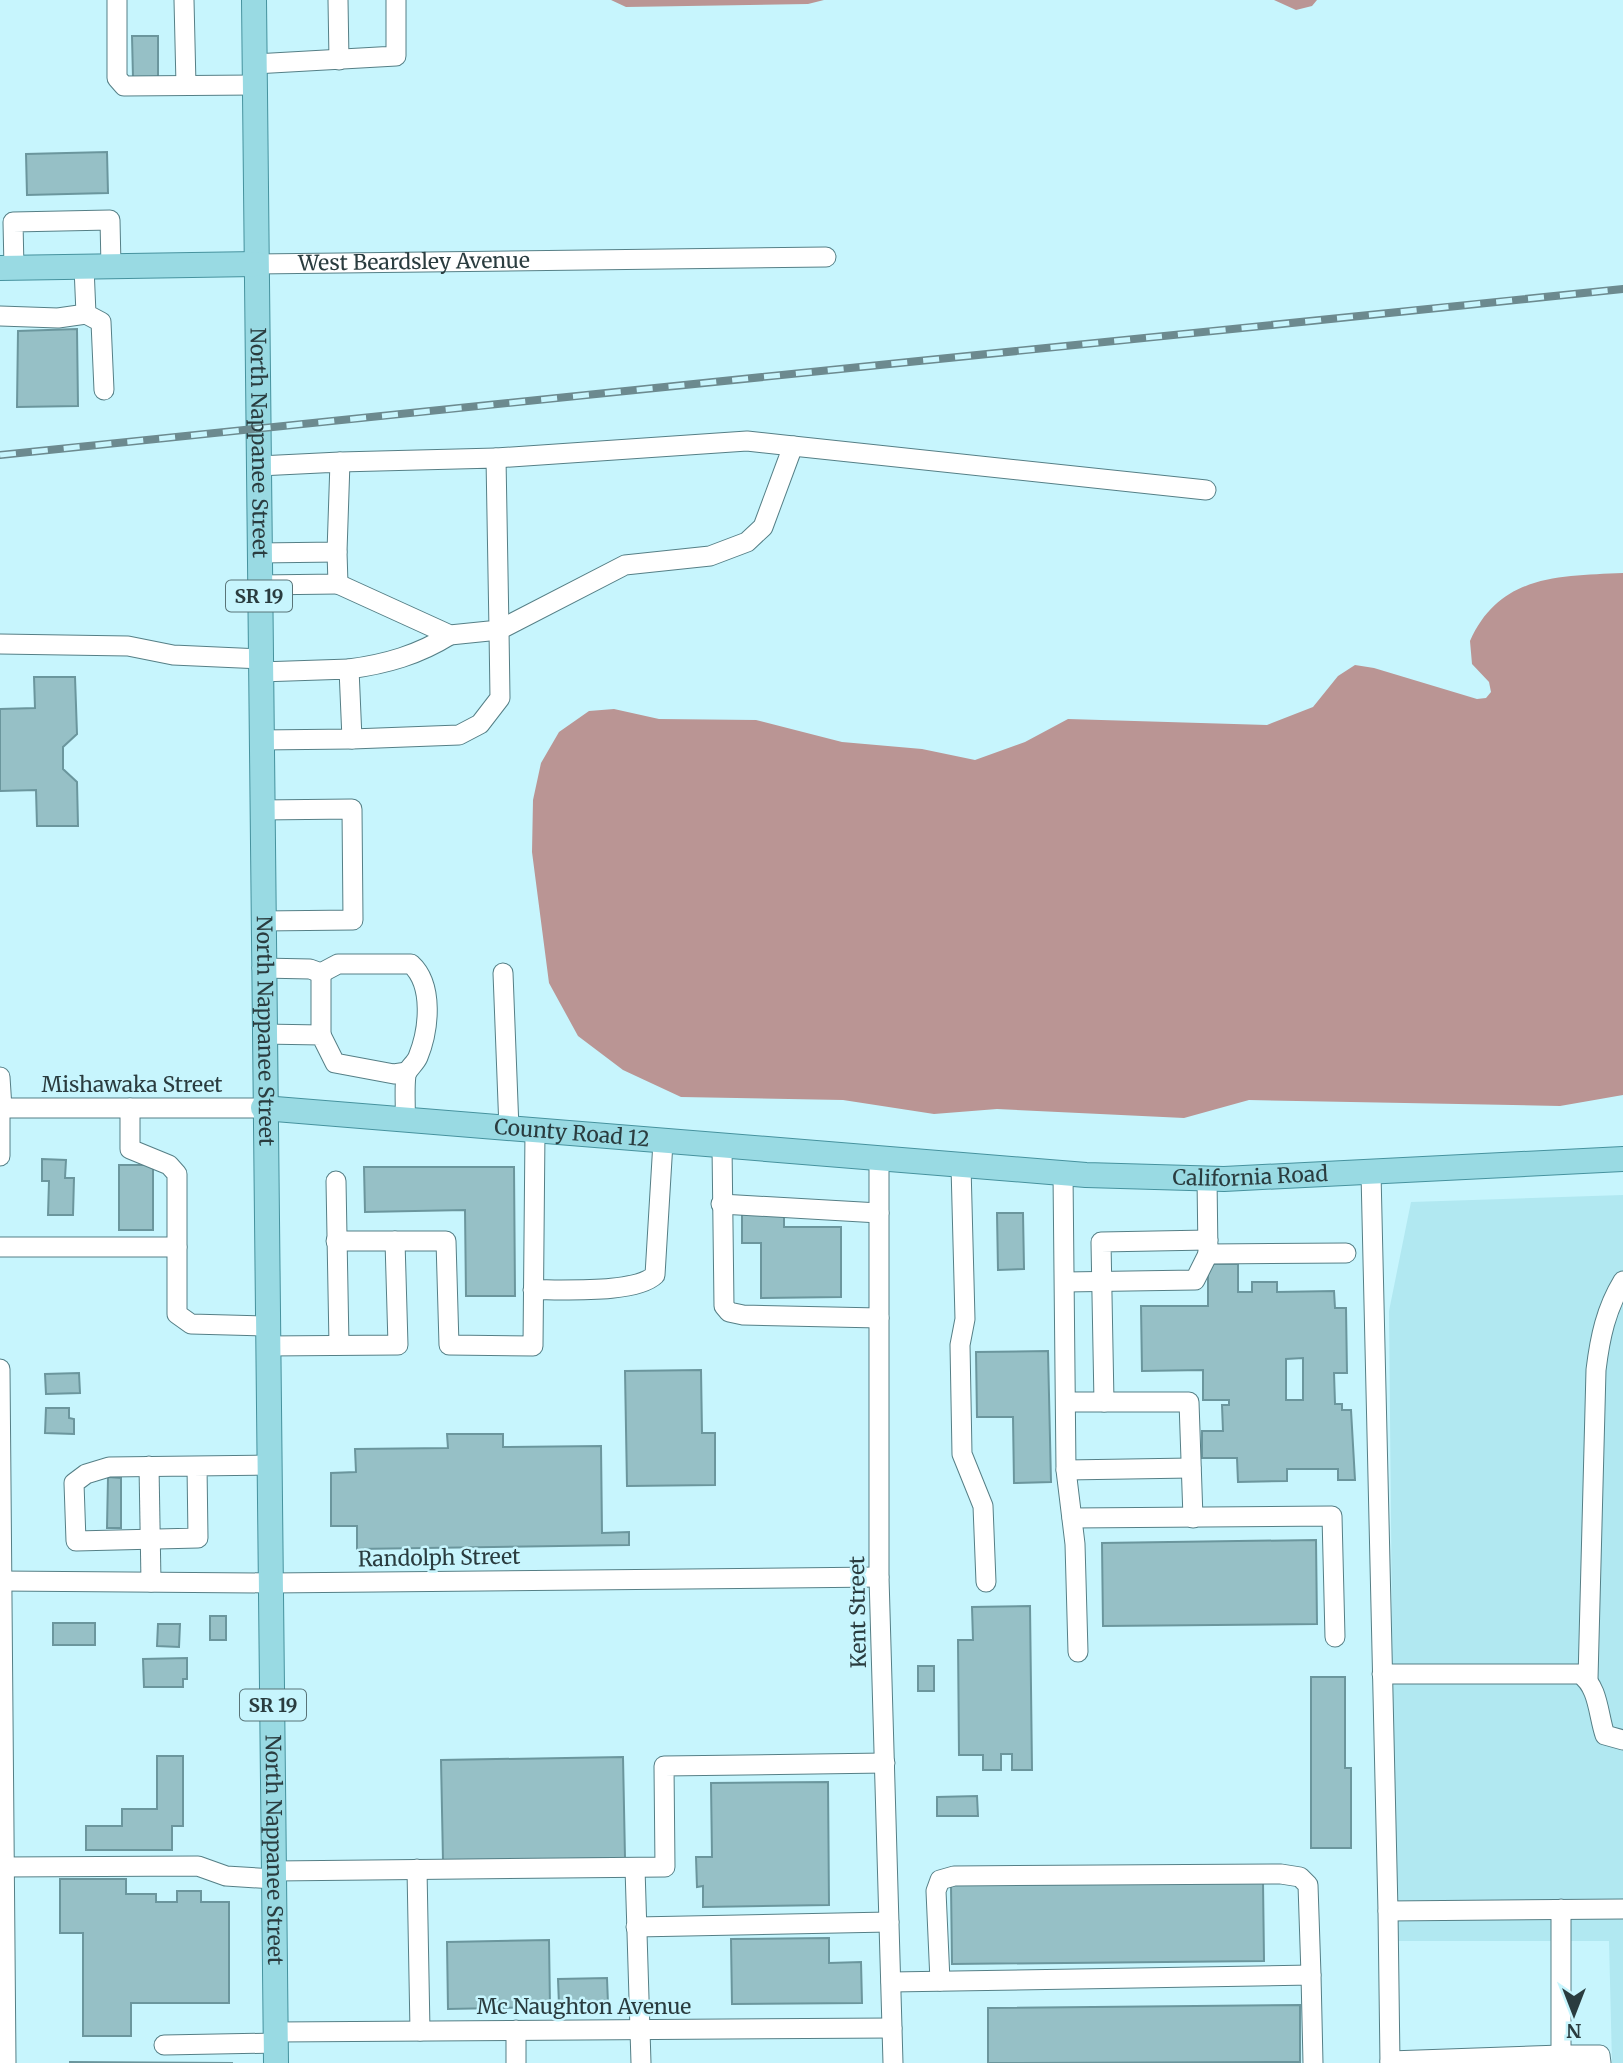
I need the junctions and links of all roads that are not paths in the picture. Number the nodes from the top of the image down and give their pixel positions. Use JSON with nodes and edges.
{"nodes":[{"id":1,"x":117,"y":0,"type":"edge"},
{"id":2,"x":184,"y":0,"type":"edge"},
{"id":3,"x":254,"y":0,"type":"edge"},
{"id":4,"x":338,"y":0,"type":"edge"},
{"id":5,"x":396,"y":0,"type":"edge"},
{"id":6,"x":339,"y":60,"type":"junction"},
{"id":7,"x":254,"y":74,"type":"junction"},
{"id":8,"x":186,"y":85,"type":"junction"},
{"id":9,"x":826,"y":257,"type":"dead end"},
{"id":10,"x":256,"y":264,"type":"junction"},
{"id":11,"x":84,"y":267,"type":"junction"},
{"id":12,"x":111,"y":267,"type":"junction"},
{"id":13,"x":7,"y":268,"type":"edge"},
{"id":14,"x":86,"y":314,"type":"junction"},
{"id":15,"x":0,"y":316,"type":"edge"},
{"id":16,"x":104,"y":390,"type":"dead end"},
{"id":17,"x":793,"y":446,"type":"junction"},
{"id":18,"x":496,"y":458,"type":"junction"},
{"id":19,"x":340,"y":462,"type":"junction"},
{"id":20,"x":259,"y":466,"type":"junction"},
{"id":21,"x":1206,"y":490,"type":"dead end"},
{"id":22,"x":337,"y":552,"type":"junction"},
{"id":23,"x":258,"y":553,"type":"junction"},
{"id":24,"x":338,"y":584,"type":"junction"},
{"id":25,"x":259,"y":586,"type":"junction"},
{"id":26,"x":499,"y":630,"type":"junction"},
{"id":27,"x":450,"y":635,"type":"junction"},
{"id":28,"x":0,"y":645,"type":"edge"},
{"id":29,"x":260,"y":665,"type":"junction"},
{"id":30,"x":349,"y":669,"type":"junction"},
{"id":31,"x":352,"y":739,"type":"junction"},
{"id":32,"x":260,"y":740,"type":"junction"},
{"id":33,"x":261,"y":810,"type":"junction"},
{"id":34,"x":262,"y":921,"type":"junction"},
{"id":35,"x":262,"y":968,"type":"junction"},
{"id":36,"x":321,"y":973,"type":"junction"},
{"id":37,"x":503,"y":973,"type":"dead end"},
{"id":38,"x":262,"y":1034,"type":"junction"},
{"id":39,"x":321,"y":1035,"type":"junction"},
{"id":40,"x":407,"y":1072,"type":"junction"},
{"id":41,"x":0,"y":1077,"type":"edge"},
{"id":42,"x":1,"y":1108,"type":"edge"},
{"id":43,"x":131,"y":1108,"type":"junction"},
{"id":44,"x":263,"y":1108,"type":"junction"},
{"id":45,"x":405,"y":1120,"type":"junction"},
{"id":46,"x":509,"y":1129,"type":"junction"},
{"id":47,"x":535,"y":1131,"type":"junction"},
{"id":48,"x":663,"y":1142,"type":"junction"},
{"id":49,"x":722,"y":1146,"type":"junction"},
{"id":50,"x":0,"y":1156,"type":"edge"},
{"id":51,"x":1623,"y":1159,"type":"edge"},
{"id":52,"x":879,"y":1160,"type":"junction"},
{"id":53,"x":961,"y":1166,"type":"junction"},
{"id":54,"x":1371,"y":1173,"type":"junction"},
{"id":55,"x":1063,"y":1174,"type":"junction"},
{"id":56,"x":1207,"y":1178,"type":"junction"},
{"id":57,"x":336,"y":1181,"type":"dead end"},
{"id":58,"x":721,"y":1203,"type":"junction"},
{"id":59,"x":879,"y":1213,"type":"junction"},
{"id":60,"x":336,"y":1241,"type":"junction"},
{"id":61,"x":395,"y":1241,"type":"junction"},
{"id":62,"x":0,"y":1247,"type":"edge"},
{"id":63,"x":177,"y":1247,"type":"junction"},
{"id":64,"x":1208,"y":1247,"type":"junction"},
{"id":65,"x":1346,"y":1252,"type":"dead end"},
{"id":66,"x":1623,"y":1281,"type":"edge"},
{"id":67,"x":1065,"y":1282,"type":"junction"},
{"id":68,"x":1102,"y":1282,"type":"junction"},
{"id":69,"x":533,"y":1290,"type":"junction"},
{"id":70,"x":879,"y":1318,"type":"junction"},
{"id":71,"x":267,"y":1336,"type":"junction"},
{"id":72,"x":339,"y":1345,"type":"junction"},
{"id":73,"x":0,"y":1369,"type":"edge"},
{"id":74,"x":1066,"y":1402,"type":"junction"},
{"id":75,"x":1104,"y":1402,"type":"junction"},
{"id":76,"x":197,"y":1465,"type":"junction"},
{"id":77,"x":269,"y":1465,"type":"junction"},
{"id":78,"x":149,"y":1466,"type":"junction"},
{"id":79,"x":1191,"y":1468,"type":"junction"},
{"id":80,"x":1066,"y":1470,"type":"junction"},
{"id":81,"x":1193,"y":1517,"type":"junction"},
{"id":82,"x":1072,"y":1518,"type":"junction"},
{"id":83,"x":150,"y":1539,"type":"junction"},
{"id":84,"x":879,"y":1577,"type":"junction"},
{"id":85,"x":1,"y":1581,"type":"edge"},
{"id":86,"x":151,"y":1582,"type":"junction"},
{"id":87,"x":986,"y":1582,"type":"dead end"},
{"id":88,"x":271,"y":1583,"type":"junction"},
{"id":89,"x":1335,"y":1637,"type":"dead end"},
{"id":90,"x":1078,"y":1652,"type":"dead end"},
{"id":91,"x":1382,"y":1674,"type":"junction"},
{"id":92,"x":1588,"y":1679,"type":"junction"},
{"id":93,"x":1623,"y":1740,"type":"edge"},
{"id":94,"x":886,"y":1763,"type":"junction"},
{"id":95,"x":4,"y":1867,"type":"junction"},
{"id":96,"x":635,"y":1868,"type":"junction"},
{"id":97,"x":417,"y":1869,"type":"junction"},
{"id":98,"x":275,"y":1875,"type":"junction"},
{"id":99,"x":1561,"y":1909,"type":"junction"},
{"id":100,"x":1623,"y":1909,"type":"edge"},
{"id":101,"x":1388,"y":1911,"type":"junction"},
{"id":102,"x":889,"y":1922,"type":"junction"},
{"id":103,"x":636,"y":1927,"type":"junction"},
{"id":104,"x":1311,"y":1975,"type":"junction"},
{"id":105,"x":940,"y":1981,"type":"junction"},
{"id":106,"x":891,"y":1982,"type":"junction"},
{"id":107,"x":892,"y":2028,"type":"junction"},
{"id":108,"x":516,"y":2030,"type":"junction"},
{"id":109,"x":639,"y":2030,"type":"junction"},
{"id":110,"x":419,"y":2031,"type":"junction"},
{"id":111,"x":164,"y":2045,"type":"dead end"},
{"id":112,"x":276,"y":2046,"type":"edge"},
{"id":113,"x":1561,"y":2055,"type":"junction"},
{"id":114,"x":1390,"y":2062,"type":"edge"},
{"id":115,"x":6,"y":2063,"type":"edge"},
{"id":116,"x":516,"y":2063,"type":"edge"},
{"id":117,"x":641,"y":2063,"type":"edge"},
{"id":118,"x":893,"y":2063,"type":"edge"},
{"id":119,"x":1313,"y":2063,"type":"edge"},
{"id":120,"x":1601,"y":2063,"type":"edge"}],
"edges":[{"from":1,"to":8,"type":"street"},
{"from":2,"to":8,"type":"street"},
{"from":3,"to":7,"type":"main road","name":"North Nappanee Street","number":"SR 19"},
{"from":4,"to":6,"type":"street"},
{"from":5,"to":6,"type":"street"},
{"from":6,"to":7,"type":"street"},
{"from":7,"to":8,"type":"street"},
{"from":7,"to":10,"type":"main road","name":"North Nappanee Street","number":"SR 19"},
{"from":9,"to":10,"type":"street","name":"West Beardsley Avenue"},
{"from":10,"to":12,"type":"main road","name":"West Beardsley Avenue"},
{"from":10,"to":20,"type":"main road","name":"North Nappanee Street","number":"SR 19"},
{"from":11,"to":12,"type":"main road","name":"West Beardsley Avenue"},
{"from":11,"to":13,"type":"main road","name":"West Beardsley Avenue"},
{"from":11,"to":14,"type":"street"},
{"from":12,"to":13,"type":"street"},
{"from":14,"to":15,"type":"street"},
{"from":14,"to":16,"type":"street"},
{"from":17,"to":18,"type":"street"},
{"from":17,"to":21,"type":"street"},
{"from":17,"to":26,"type":"street"},
{"from":18,"to":19,"type":"street"},
{"from":18,"to":26,"type":"street"},
{"from":19,"to":20,"type":"street"},
{"from":19,"to":22,"type":"street"},
{"from":20,"to":23,"type":"main road","name":"North Nappanee Street","number":"SR 19"},
{"from":22,"to":23,"type":"street"},
{"from":22,"to":24,"type":"street"},
{"from":23,"to":25,"type":"main road","name":"North Nappanee Street","number":"SR 19"},
{"from":24,"to":25,"type":"street"},
{"from":24,"to":27,"type":"street"},
{"from":25,"to":29,"type":"main road","name":"North Nappanee Street","number":"SR 19"},
{"from":26,"to":27,"type":"street"},
{"from":26,"to":31,"type":"street"},
{"from":27,"to":30,"type":"street"},
{"from":28,"to":29,"type":"street"},
{"from":29,"to":30,"type":"street"},
{"from":29,"to":32,"type":"main road","name":"North Nappanee Street","number":"SR 19"},
{"from":30,"to":31,"type":"street"},
{"from":31,"to":32,"type":"street"},
{"from":32,"to":33,"type":"main road","name":"North Nappanee Street","number":"SR 19"},
{"from":33,"to":34,"type":"main road","name":"North Nappanee Street","number":"SR 19"},
{"from":33,"to":34,"type":"street"},
{"from":34,"to":35,"type":"main road","name":"North Nappanee Street","number":"SR 19"},
{"from":35,"to":36,"type":"street"},
{"from":35,"to":38,"type":"main road","name":"North Nappanee Street","number":"SR 19"},
{"from":36,"to":39,"type":"street"},
{"from":36,"to":40,"type":"street"},
{"from":37,"to":46,"type":"street"},
{"from":38,"to":39,"type":"street"},
{"from":38,"to":44,"type":"main road","name":"North Nappanee Street","number":"SR 19"},
{"from":39,"to":40,"type":"street"},
{"from":40,"to":45,"type":"street"},
{"from":41,"to":42,"type":"street"},
{"from":42,"to":43,"type":"street","name":"Mishawaka Street"},
{"from":42,"to":50,"type":"street"},
{"from":43,"to":44,"type":"street","name":"Mishawaka Street"},
{"from":43,"to":63,"type":"street"},
{"from":44,"to":45,"type":"main road","name":"County Road 12"},
{"from":44,"to":71,"type":"main road","name":"North Nappanee Street","number":"SR 19"},
{"from":45,"to":46,"type":"main road","name":"County Road 12"},
{"from":46,"to":47,"type":"main road","name":"County Road 12"},
{"from":47,"to":48,"type":"main road","name":"County Road 12"},
{"from":47,"to":69,"type":"street"},
{"from":48,"to":49,"type":"main road","name":"County Road 12"},
{"from":48,"to":69,"type":"street"},
{"from":49,"to":52,"type":"main road","name":"County Road 12"},
{"from":49,"to":58,"type":"street"},
{"from":51,"to":54,"type":"main road","name":"California Road"},
{"from":52,"to":53,"type":"main road","name":"California Road"},
{"from":52,"to":59,"type":"street","name":"Kent Street"},
{"from":53,"to":55,"type":"main road","name":"California Road"},
{"from":53,"to":87,"type":"street"},
{"from":54,"to":56,"type":"main road","name":"California Road"},
{"from":54,"to":91,"type":"street"},
{"from":55,"to":56,"type":"main road","name":"California Road"},
{"from":55,"to":67,"type":"street"},
{"from":56,"to":64,"type":"street"},
{"from":57,"to":60,"type":"street"},
{"from":58,"to":59,"type":"street"},
{"from":58,"to":70,"type":"street"},
{"from":59,"to":70,"type":"street","name":"Kent Street"},
{"from":60,"to":61,"type":"street"},
{"from":60,"to":72,"type":"street"},
{"from":61,"to":69,"type":"street"},
{"from":61,"to":72,"type":"street"},
{"from":62,"to":63,"type":"street"},
{"from":63,"to":71,"type":"street"},
{"from":64,"to":65,"type":"street"},
{"from":64,"to":68,"type":"street"},
{"from":64,"to":68,"type":"street"},
{"from":66,"to":92,"type":"street"},
{"from":67,"to":68,"type":"street"},
{"from":67,"to":74,"type":"street"},
{"from":68,"to":75,"type":"street"},
{"from":70,"to":84,"type":"street","name":"Kent Street"},
{"from":71,"to":72,"type":"street"},
{"from":71,"to":77,"type":"main road","name":"North Nappanee Street","number":"SR 19"},
{"from":73,"to":85,"type":"street"},
{"from":74,"to":75,"type":"street"},
{"from":74,"to":80,"type":"street"},
{"from":75,"to":79,"type":"street"},
{"from":76,"to":77,"type":"street"},
{"from":76,"to":78,"type":"street"},
{"from":76,"to":83,"type":"street"},
{"from":77,"to":88,"type":"main road","name":"North Nappanee Street","number":"SR 19"},
{"from":78,"to":83,"type":"street"},
{"from":78,"to":83,"type":"street"},
{"from":79,"to":80,"type":"street"},
{"from":79,"to":81,"type":"street"},
{"from":80,"to":82,"type":"street"},
{"from":81,"to":82,"type":"street"},
{"from":81,"to":89,"type":"street"},
{"from":82,"to":90,"type":"street"},
{"from":83,"to":86,"type":"street"},
{"from":84,"to":88,"type":"street","name":"Randolph Street"},
{"from":84,"to":94,"type":"street","name":"Kent Street"},
{"from":85,"to":86,"type":"street","name":"Randolph Street"},
{"from":85,"to":95,"type":"street"},
{"from":86,"to":88,"type":"street","name":"Randolph Street"},
{"from":88,"to":98,"type":"main road","name":"North Nappanee Street","number":"SR 19"},
{"from":91,"to":92,"type":"street"},
{"from":91,"to":101,"type":"street"},
{"from":92,"to":93,"type":"street"},
{"from":94,"to":96,"type":"street"},
{"from":94,"to":102,"type":"street","name":"Kent Street"},
{"from":95,"to":98,"type":"street"},
{"from":95,"to":115,"type":"street"},
{"from":96,"to":97,"type":"street"},
{"from":96,"to":103,"type":"street"},
{"from":97,"to":98,"type":"street"},
{"from":97,"to":110,"type":"street"},
{"from":98,"to":112,"type":"main road","name":"North Nappanee Street","number":"SR 19"},
{"from":99,"to":100,"type":"street"},
{"from":99,"to":101,"type":"street"},
{"from":99,"to":113,"type":"street"},
{"from":101,"to":114,"type":"street"},
{"from":102,"to":103,"type":"street"},
{"from":102,"to":106,"type":"street","name":"Kent Street"},
{"from":103,"to":109,"type":"street"},
{"from":104,"to":105,"type":"street"},
{"from":104,"to":105,"type":"street"},
{"from":104,"to":119,"type":"street"},
{"from":105,"to":106,"type":"street"},
{"from":106,"to":107,"type":"street","name":"Kent Street"},
{"from":107,"to":109,"type":"street","name":"Mc Naughton Avenue"},
{"from":107,"to":118,"type":"street","name":"Kent Street"},
{"from":108,"to":109,"type":"street","name":"Mc Naughton Avenue"},
{"from":108,"to":110,"type":"street","name":"Mc Naughton Avenue"},
{"from":108,"to":116,"type":"street"},
{"from":109,"to":117,"type":"street"},
{"from":110,"to":112,"type":"street","name":"Mc Naughton Avenue"},
{"from":111,"to":112,"type":"street","name":"Mc Naughton Avenue"},
{"from":113,"to":114,"type":"street"},
{"from":113,"to":120,"type":"street"}]}
